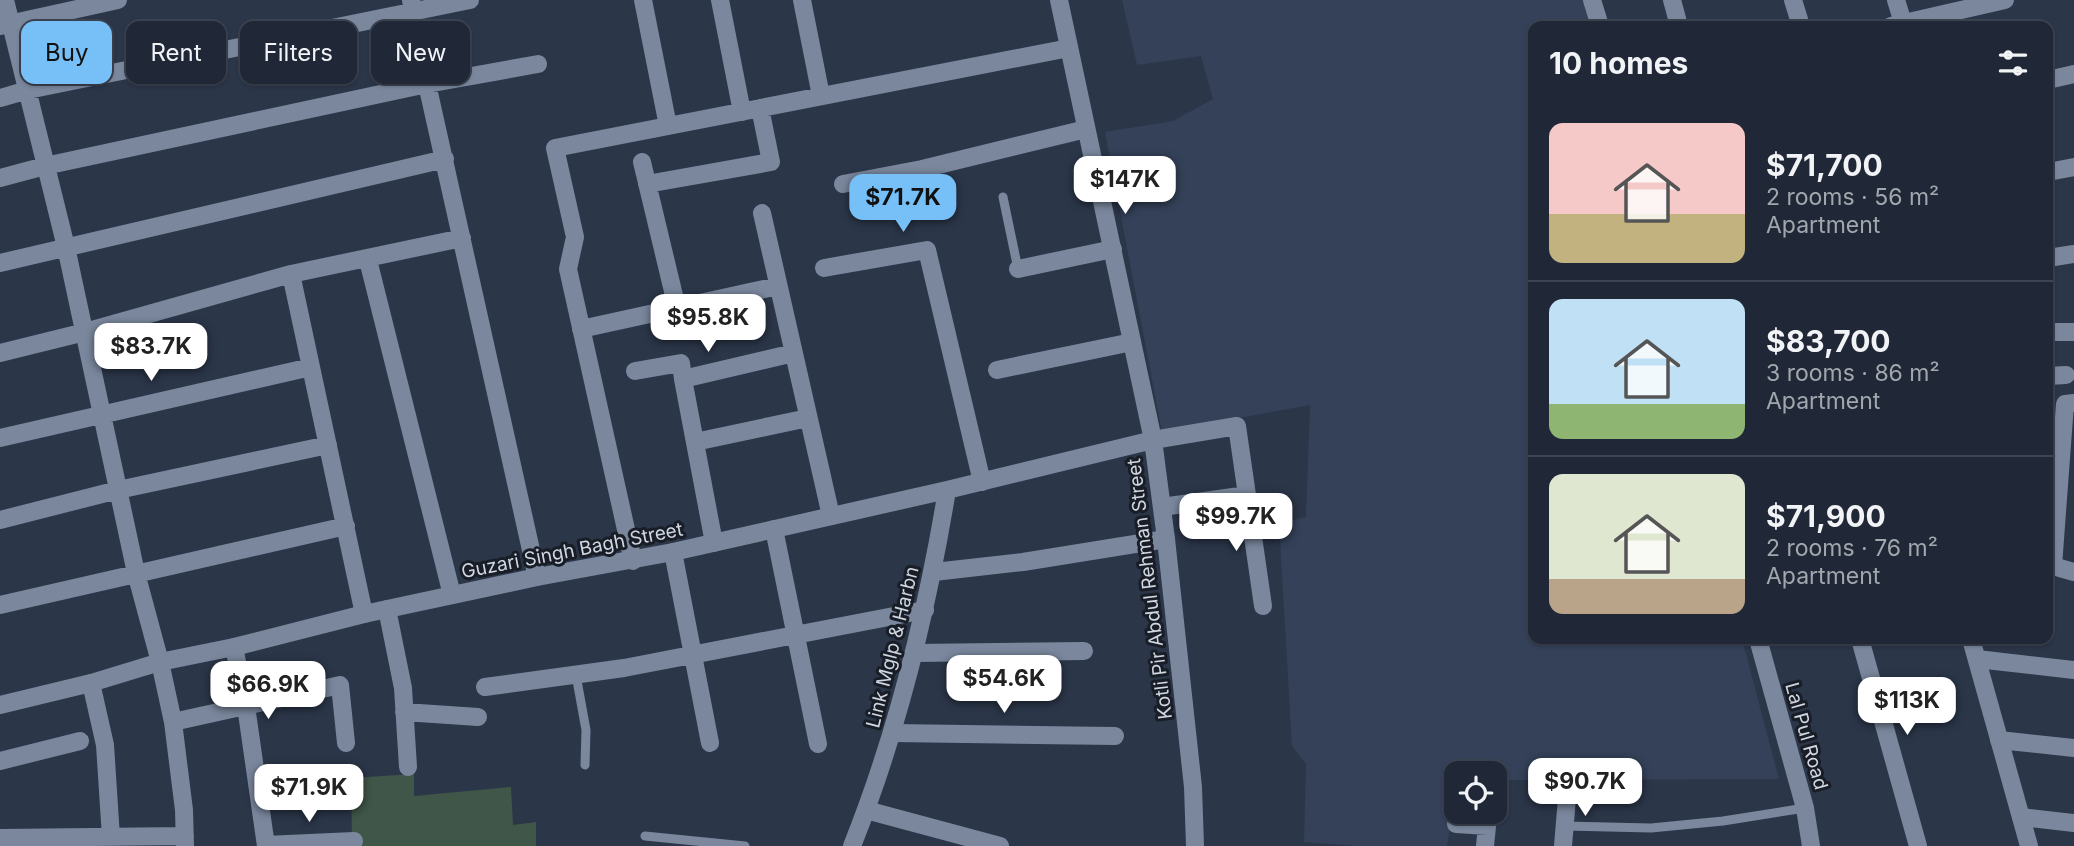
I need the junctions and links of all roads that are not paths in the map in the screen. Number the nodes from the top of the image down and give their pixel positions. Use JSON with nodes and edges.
{"nodes":[{"id":1,"x":5,"y":0,"type":"edge"},
{"id":2,"x":118,"y":0,"type":"edge"},
{"id":3,"x":470,"y":0,"type":"edge"},
{"id":4,"x":643,"y":0,"type":"edge"},
{"id":5,"x":720,"y":0,"type":"edge"},
{"id":6,"x":802,"y":0,"type":"edge"},
{"id":7,"x":1059,"y":0,"type":"edge"},
{"id":8,"x":1592,"y":0,"type":"edge"},
{"id":9,"x":1672,"y":0,"type":"edge"},
{"id":10,"x":1793,"y":0,"type":"edge"},
{"id":11,"x":1896,"y":0,"type":"edge"},
{"id":12,"x":2006,"y":0,"type":"edge"},
{"id":13,"x":1985,"y":2,"type":"edge"},
{"id":14,"x":412,"y":6,"type":"edge"},
{"id":15,"x":1598,"y":21,"type":"edge"},
{"id":16,"x":1678,"y":21,"type":"edge"},
{"id":17,"x":1799,"y":21,"type":"edge"},
{"id":18,"x":1899,"y":21,"type":"edge"},
{"id":19,"x":1914,"y":21,"type":"edge"},
{"id":20,"x":4,"y":24,"type":"edge"},
{"id":21,"x":1069,"y":48,"type":"junction"},
{"id":22,"x":538,"y":64,"type":"dead end"},
{"id":23,"x":2074,"y":74,"type":"edge"},
{"id":24,"x":470,"y":76,"type":"edge"},
{"id":25,"x":2053,"y":79,"type":"edge"},
{"id":26,"x":427,"y":84,"type":"joint"},
{"id":27,"x":28,"y":90,"type":"junction"},
{"id":28,"x":821,"y":96,"type":"junction"},
{"id":29,"x":0,"y":98,"type":"edge"},
{"id":30,"x":751,"y":110,"type":"junction"},
{"id":31,"x":668,"y":126,"type":"junction"},
{"id":32,"x":1086,"y":129,"type":"junction"},
{"id":33,"x":445,"y":159,"type":"junction"},
{"id":34,"x":642,"y":162,"type":"dead end"},
{"id":35,"x":45,"y":166,"type":"junction"},
{"id":36,"x":2074,"y":167,"type":"edge"},
{"id":37,"x":2053,"y":171,"type":"edge"},
{"id":38,"x":0,"y":178,"type":"edge"},
{"id":39,"x":647,"y":184,"type":"junction"},
{"id":40,"x":843,"y":184,"type":"dead end"},
{"id":41,"x":1003,"y":197,"type":"dead end"},
{"id":42,"x":762,"y":213,"type":"dead end"},
{"id":43,"x":462,"y":238,"type":"junction"},
{"id":44,"x":66,"y":247,"type":"junction"},
{"id":45,"x":1112,"y":249,"type":"junction"},
{"id":46,"x":2074,"y":254,"type":"edge"},
{"id":47,"x":2053,"y":257,"type":"edge"},
{"id":48,"x":368,"y":260,"type":"junction"},
{"id":49,"x":0,"y":262,"type":"edge"},
{"id":50,"x":824,"y":268,"type":"dead end"},
{"id":51,"x":1018,"y":269,"type":"joint"},
{"id":52,"x":291,"y":274,"type":"junction"},
{"id":53,"x":778,"y":286,"type":"junction"},
{"id":54,"x":677,"y":308,"type":"junction"},
{"id":55,"x":581,"y":329,"type":"junction"},
{"id":56,"x":85,"y":332,"type":"junction"},
{"id":57,"x":2053,"y":332,"type":"edge"},
{"id":58,"x":2074,"y":332,"type":"edge"},
{"id":59,"x":1132,"y":342,"type":"junction"},
{"id":60,"x":0,"y":353,"type":"edge"},
{"id":61,"x":794,"y":354,"type":"junction"},
{"id":62,"x":311,"y":367,"type":"junction"},
{"id":63,"x":997,"y":370,"type":"dead end"},
{"id":64,"x":635,"y":371,"type":"dead end"},
{"id":65,"x":2066,"y":375,"type":"dead end"},
{"id":66,"x":2053,"y":376,"type":"edge"},
{"id":67,"x":683,"y":379,"type":"junction"},
{"id":68,"x":2074,"y":403,"type":"edge"},
{"id":69,"x":101,"y":415,"type":"junction"},
{"id":70,"x":808,"y":418,"type":"junction"},
{"id":71,"x":0,"y":438,"type":"edge"},
{"id":72,"x":1153,"y":440,"type":"junction"},
{"id":73,"x":695,"y":442,"type":"junction"},
{"id":74,"x":2055,"y":443,"type":"edge"},
{"id":75,"x":328,"y":445,"type":"junction"},
{"id":76,"x":982,"y":482,"type":"junction"},
{"id":77,"x":947,"y":490,"type":"junction"},
{"id":78,"x":118,"y":491,"type":"junction"},
{"id":79,"x":2060,"y":493,"type":"edge"},
{"id":80,"x":1247,"y":495,"type":"junction"},
{"id":81,"x":1162,"y":507,"type":"junction"},
{"id":82,"x":831,"y":516,"type":"junction"},
{"id":83,"x":0,"y":520,"type":"edge"},
{"id":84,"x":346,"y":526,"type":"junction"},
{"id":85,"x":774,"y":529,"type":"junction"},
{"id":86,"x":1166,"y":539,"type":"junction"},
{"id":87,"x":714,"y":543,"type":"junction"},
{"id":88,"x":2053,"y":544,"type":"edge"},
{"id":89,"x":673,"y":552,"type":"junction"},
{"id":90,"x":633,"y":561,"type":"junction"},
{"id":91,"x":2053,"y":567,"type":"edge"},
{"id":92,"x":934,"y":572,"type":"junction"},
{"id":93,"x":2074,"y":572,"type":"edge"},
{"id":94,"x":136,"y":573,"type":"junction"},
{"id":95,"x":537,"y":577,"type":"junction"},
{"id":96,"x":452,"y":595,"type":"junction"},
{"id":97,"x":0,"y":606,"type":"edge"},
{"id":98,"x":1263,"y":606,"type":"dead end"},
{"id":99,"x":387,"y":609,"type":"junction"},
{"id":100,"x":925,"y":610,"type":"junction"},
{"id":101,"x":363,"y":614,"type":"junction"},
{"id":102,"x":795,"y":634,"type":"junction"},
{"id":103,"x":1759,"y":644,"type":"edge"},
{"id":104,"x":1861,"y":644,"type":"edge"},
{"id":105,"x":1972,"y":644,"type":"edge"},
{"id":106,"x":234,"y":647,"type":"junction"},
{"id":107,"x":1084,"y":651,"type":"dead end"},
{"id":108,"x":915,"y":653,"type":"junction"},
{"id":109,"x":693,"y":654,"type":"junction"},
{"id":110,"x":1977,"y":659,"type":"junction"},
{"id":111,"x":160,"y":662,"type":"junction"},
{"id":112,"x":2074,"y":670,"type":"edge"},
{"id":113,"x":576,"y":675,"type":"junction"},
{"id":114,"x":90,"y":683,"type":"junction"},
{"id":115,"x":485,"y":687,"type":"dead end"},
{"id":116,"x":0,"y":705,"type":"edge"},
{"id":117,"x":246,"y":706,"type":"junction"},
{"id":118,"x":404,"y":712,"type":"junction"},
{"id":119,"x":478,"y":717,"type":"dead end"},
{"id":120,"x":173,"y":722,"type":"junction"},
{"id":121,"x":893,"y":733,"type":"junction"},
{"id":122,"x":1115,"y":736,"type":"dead end"},
{"id":123,"x":1999,"y":740,"type":"junction"},
{"id":124,"x":80,"y":741,"type":"dead end"},
{"id":125,"x":346,"y":743,"type":"dead end"},
{"id":126,"x":710,"y":743,"type":"dead end"},
{"id":127,"x":818,"y":744,"type":"dead end"},
{"id":128,"x":2074,"y":748,"type":"edge"},
{"id":129,"x":0,"y":761,"type":"edge"},
{"id":130,"x":585,"y":765,"type":"dead end"},
{"id":131,"x":408,"y":767,"type":"dead end"},
{"id":132,"x":1569,"y":786,"type":"dead end"},
{"id":133,"x":1805,"y":808,"type":"junction"},
{"id":134,"x":866,"y":810,"type":"junction"},
{"id":135,"x":2021,"y":817,"type":"junction"},
{"id":136,"x":2074,"y":823,"type":"edge"},
{"id":137,"x":1456,"y":824,"type":"dead end"},
{"id":138,"x":1565,"y":826,"type":"junction"},
{"id":139,"x":645,"y":836,"type":"dead end"},
{"id":140,"x":111,"y":837,"type":"junction"},
{"id":141,"x":0,"y":838,"type":"edge"},
{"id":142,"x":185,"y":841,"type":"edge"},
{"id":143,"x":354,"y":841,"type":"dead end"},
{"id":144,"x":981,"y":844,"type":"edge"},
{"id":145,"x":266,"y":845,"type":"edge"},
{"id":146,"x":745,"y":846,"type":"edge"},
{"id":147,"x":852,"y":846,"type":"edge"},
{"id":148,"x":1000,"y":846,"type":"edge"},
{"id":149,"x":1195,"y":846,"type":"edge"},
{"id":150,"x":1485,"y":846,"type":"edge"},
{"id":151,"x":1563,"y":846,"type":"edge"},
{"id":152,"x":1811,"y":846,"type":"edge"},
{"id":153,"x":1918,"y":846,"type":"edge"},
{"id":154,"x":2029,"y":846,"type":"edge"}],
"edges":[{"from":1,"to":20,"type":"street"},
{"from":2,"to":20,"type":"street"},
{"from":3,"to":14,"type":"street"},
{"from":4,"to":31,"type":"street"},
{"from":5,"to":30,"type":"street"},
{"from":6,"to":28,"type":"street"},
{"from":7,"to":21,"type":"street","name":"Kotli Pir Abdul Rehman Street"},
{"from":8,"to":15,"type":"street"},
{"from":9,"to":16,"type":"street"},
{"from":10,"to":17,"type":"street"},
{"from":11,"to":18,"type":"street"},
{"from":12,"to":13,"type":"street"},
{"from":13,"to":19,"type":"street"},
{"from":14,"to":27,"type":"street"},
{"from":20,"to":27,"type":"street"},
{"from":21,"to":28,"type":"street"},
{"from":21,"to":32,"type":"street","name":"Kotli Pir Abdul Rehman Street"},
{"from":22,"to":24,"type":"street"},
{"from":23,"to":25,"type":"street"},
{"from":26,"to":33,"type":"street"},
{"from":26,"to":35,"type":"street"},
{"from":27,"to":29,"type":"street"},
{"from":27,"to":35,"type":"street"},
{"from":28,"to":30,"type":"street"},
{"from":30,"to":31,"type":"street"},
{"from":30,"to":39,"type":"street"},
{"from":31,"to":55,"type":"street"},
{"from":32,"to":40,"type":"street"},
{"from":32,"to":45,"type":"street","name":"Kotli Pir Abdul Rehman Street"},
{"from":33,"to":43,"type":"street"},
{"from":33,"to":44,"type":"street"},
{"from":34,"to":39,"type":"street"},
{"from":35,"to":38,"type":"street"},
{"from":35,"to":44,"type":"street"},
{"from":36,"to":37,"type":"street"},
{"from":39,"to":54,"type":"street"},
{"from":41,"to":51,"type":"lane"},
{"from":42,"to":53,"type":"street"},
{"from":43,"to":48,"type":"street"},
{"from":43,"to":95,"type":"street"},
{"from":44,"to":49,"type":"street"},
{"from":44,"to":56,"type":"street"},
{"from":45,"to":51,"type":"street"},
{"from":45,"to":59,"type":"street","name":"Kotli Pir Abdul Rehman Street"},
{"from":46,"to":47,"type":"street"},
{"from":48,"to":52,"type":"street"},
{"from":48,"to":96,"type":"street"},
{"from":50,"to":76,"type":"street"},
{"from":52,"to":56,"type":"street"},
{"from":52,"to":62,"type":"street"},
{"from":53,"to":54,"type":"street"},
{"from":53,"to":61,"type":"street"},
{"from":54,"to":55,"type":"street"},
{"from":55,"to":90,"type":"street"},
{"from":56,"to":60,"type":"street"},
{"from":56,"to":69,"type":"street"},
{"from":57,"to":58,"type":"street"},
{"from":59,"to":63,"type":"street"},
{"from":59,"to":72,"type":"street","name":"Kotli Pir Abdul Rehman Street"},
{"from":61,"to":67,"type":"street"},
{"from":61,"to":70,"type":"street"},
{"from":62,"to":69,"type":"street"},
{"from":62,"to":75,"type":"street"},
{"from":64,"to":67,"type":"street"},
{"from":65,"to":66,"type":"street"},
{"from":67,"to":73,"type":"street"},
{"from":68,"to":74,"type":"street"},
{"from":69,"to":71,"type":"street"},
{"from":69,"to":78,"type":"street"},
{"from":70,"to":73,"type":"street"},
{"from":70,"to":82,"type":"street"},
{"from":72,"to":76,"type":"street","name":"Guzari Singh Bagh Street"},
{"from":72,"to":80,"type":"street","name":"Guzari Singh Bagh Street"},
{"from":72,"to":81,"type":"street","name":"Kotli Pir Abdul Rehman Street"},
{"from":73,"to":87,"type":"street"},
{"from":74,"to":79,"type":"street"},
{"from":75,"to":78,"type":"street"},
{"from":75,"to":84,"type":"street"},
{"from":76,"to":77,"type":"street","name":"Guzari Singh Bagh Street"},
{"from":77,"to":82,"type":"street","name":"Guzari Singh Bagh Street"},
{"from":77,"to":92,"type":"street","name":"Link Mglp & Harbn"},
{"from":78,"to":83,"type":"street"},
{"from":78,"to":94,"type":"street"},
{"from":79,"to":88,"type":"street"},
{"from":80,"to":81,"type":"street"},
{"from":80,"to":98,"type":"street"},
{"from":81,"to":86,"type":"street","name":"Kotli Pir Abdul Rehman Street"},
{"from":82,"to":85,"type":"street","name":"Guzari Singh Bagh Street"},
{"from":84,"to":94,"type":"street"},
{"from":84,"to":101,"type":"street"},
{"from":85,"to":87,"type":"street","name":"Guzari Singh Bagh Street"},
{"from":85,"to":102,"type":"street"},
{"from":86,"to":92,"type":"street"},
{"from":86,"to":149,"type":"street","name":"Kotli Pir Abdul Rehman Street"},
{"from":87,"to":89,"type":"street","name":"Guzari Singh Bagh Street"},
{"from":89,"to":90,"type":"street","name":"Guzari Singh Bagh Street"},
{"from":89,"to":109,"type":"street"},
{"from":90,"to":95,"type":"street","name":"Guzari Singh Bagh Street"},
{"from":91,"to":93,"type":"street"},
{"from":92,"to":100,"type":"street","name":"Link Mglp & Harbn"},
{"from":94,"to":97,"type":"street"},
{"from":94,"to":111,"type":"street"},
{"from":95,"to":96,"type":"street","name":"Guzari Singh Bagh Street"},
{"from":96,"to":99,"type":"street","name":"Guzari Singh Bagh Street"},
{"from":99,"to":101,"type":"street","name":"Guzari Singh Bagh Street"},
{"from":99,"to":118,"type":"street"},
{"from":100,"to":102,"type":"street"},
{"from":100,"to":108,"type":"street","name":"Link Mglp & Harbn"},
{"from":101,"to":106,"type":"street","name":"Guzari Singh Bagh Street"},
{"from":102,"to":109,"type":"street"},
{"from":102,"to":127,"type":"street"},
{"from":103,"to":133,"type":"street","name":"Lal Pul Road"},
{"from":104,"to":153,"type":"street"},
{"from":105,"to":110,"type":"street"},
{"from":106,"to":111,"type":"street","name":"Guzari Singh Bagh Street"},
{"from":106,"to":117,"type":"street"},
{"from":107,"to":108,"type":"street"},
{"from":108,"to":121,"type":"street","name":"Link Mglp & Harbn"},
{"from":109,"to":113,"type":"street"},
{"from":109,"to":126,"type":"street"},
{"from":110,"to":112,"type":"street"},
{"from":110,"to":123,"type":"street"},
{"from":111,"to":114,"type":"street","name":"Guzari Singh Bagh Street"},
{"from":111,"to":120,"type":"street"},
{"from":113,"to":115,"type":"street"},
{"from":113,"to":130,"type":"lane"},
{"from":114,"to":116,"type":"street","name":"Guzari Singh Bagh Street"},
{"from":114,"to":140,"type":"street"},
{"from":117,"to":120,"type":"street"},
{"from":117,"to":125,"type":"street"},
{"from":117,"to":145,"type":"street"},
{"from":118,"to":119,"type":"street"},
{"from":118,"to":131,"type":"street"},
{"from":120,"to":142,"type":"street"},
{"from":121,"to":122,"type":"street"},
{"from":121,"to":134,"type":"street","name":"Link Mglp & Harbn"},
{"from":123,"to":128,"type":"street"},
{"from":123,"to":135,"type":"street"},
{"from":124,"to":129,"type":"street"},
{"from":132,"to":138,"type":"street"},
{"from":133,"to":138,"type":"lane"},
{"from":133,"to":152,"type":"street","name":"Lal Pul Road"},
{"from":134,"to":144,"type":"street"},
{"from":134,"to":147,"type":"street","name":"Link Mglp & Harbn"},
{"from":135,"to":136,"type":"street"},
{"from":135,"to":154,"type":"street"},
{"from":137,"to":150,"type":"street"},
{"from":138,"to":151,"type":"street"},
{"from":139,"to":146,"type":"lane"},
{"from":140,"to":141,"type":"street"},
{"from":140,"to":142,"type":"street"},
{"from":143,"to":145,"type":"street"},
{"from":144,"to":148,"type":"street"}]}
